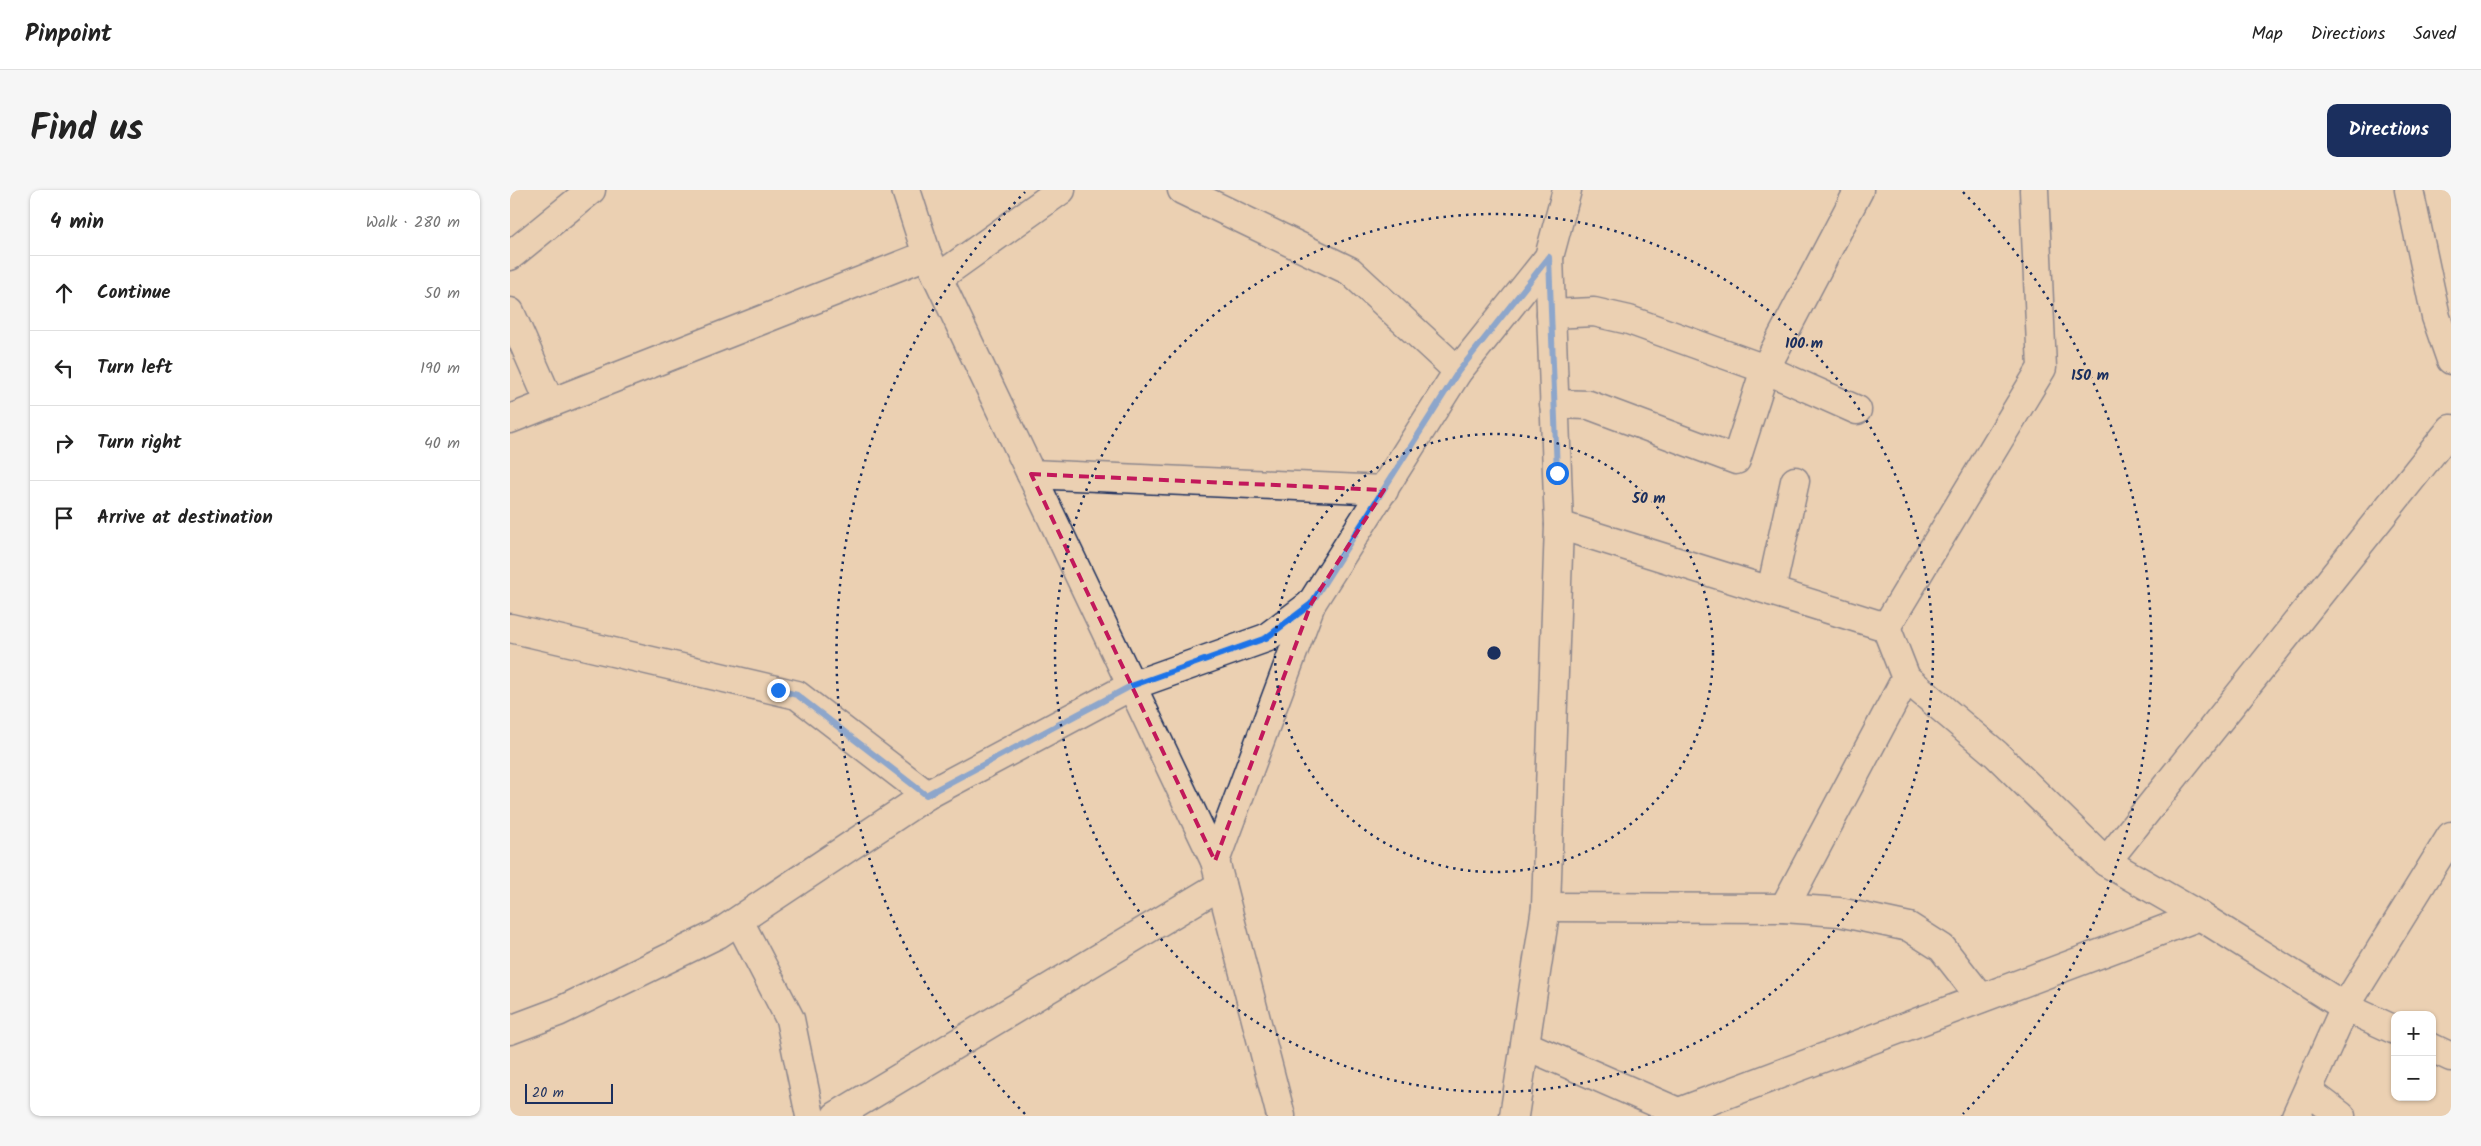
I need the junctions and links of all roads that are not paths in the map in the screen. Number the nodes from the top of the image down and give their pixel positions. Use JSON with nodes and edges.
{"nodes":[{"id":1,"x":591,"y":190,"type":"edge"},
{"id":2,"x":906,"y":190,"type":"edge"},
{"id":3,"x":1061,"y":190,"type":"edge"},
{"id":4,"x":1182,"y":190,"type":"edge"},
{"id":5,"x":1567,"y":190,"type":"edge"},
{"id":6,"x":1859,"y":190,"type":"edge"},
{"id":7,"x":2034,"y":190,"type":"edge"},
{"id":8,"x":2409,"y":190,"type":"edge"},
{"id":9,"x":510,"y":256,"type":"edge"},
{"id":10,"x":1549,"y":257,"type":"junction"},
{"id":11,"x":932,"y":267,"type":"junction"},
{"id":12,"x":510,"y":312,"type":"edge"},
{"id":13,"x":1551,"y":314,"type":"junction"},
{"id":14,"x":2451,"y":360,"type":"edge"},
{"id":15,"x":1765,"y":369,"type":"junction"},
{"id":16,"x":1458,"y":372,"type":"junction"},
{"id":17,"x":550,"y":403,"type":"junction"},
{"id":18,"x":1554,"y":404,"type":"junction"},
{"id":19,"x":1857,"y":410,"type":"dead end"},
{"id":20,"x":510,"y":419,"type":"edge"},
{"id":21,"x":2451,"y":428,"type":"edge"},
{"id":22,"x":1031,"y":474,"type":"junction"},
{"id":23,"x":1795,"y":481,"type":"dead end"},
{"id":24,"x":1384,"y":490,"type":"junction"},
{"id":25,"x":1559,"y":525,"type":"junction"},
{"id":26,"x":1771,"y":591,"type":"junction"},
{"id":27,"x":1311,"y":604,"type":"junction"},
{"id":28,"x":1886,"y":627,"type":"junction"},
{"id":29,"x":510,"y":628,"type":"edge"},
{"id":30,"x":1906,"y":678,"type":"junction"},
{"id":31,"x":1131,"y":686,"type":"junction"},
{"id":32,"x":926,"y":795,"type":"junction"},
{"id":33,"x":2451,"y":837,"type":"edge"},
{"id":34,"x":2106,"y":862,"type":"junction"},
{"id":35,"x":1218,"y":873,"type":"junction"},
{"id":36,"x":1546,"y":907,"type":"junction"},
{"id":37,"x":1784,"y":908,"type":"junction"},
{"id":38,"x":2200,"y":916,"type":"junction"},
{"id":39,"x":738,"y":921,"type":"junction"},
{"id":40,"x":1981,"y":998,"type":"junction"},
{"id":41,"x":2345,"y":1007,"type":"junction"},
{"id":42,"x":2391,"y":1028,"type":"edge"},
{"id":43,"x":510,"y":1030,"type":"edge"},
{"id":44,"x":1525,"y":1045,"type":"junction"},
{"id":45,"x":2436,"y":1050,"type":"edge"},
{"id":46,"x":2451,"y":1057,"type":"edge"},
{"id":47,"x":2308,"y":1091,"type":"junction"},
{"id":48,"x":1683,"y":1114,"type":"edge"},
{"id":49,"x":810,"y":1116,"type":"edge"},
{"id":50,"x":836,"y":1116,"type":"edge"},
{"id":51,"x":1281,"y":1116,"type":"edge"},
{"id":52,"x":1514,"y":1116,"type":"edge"},
{"id":53,"x":2296,"y":1116,"type":"edge"},
{"id":54,"x":2341,"y":1116,"type":"edge"}],
"edges":[{"from":1,"to":9,"type":"street"},
{"from":2,"to":11,"type":"street"},
{"from":3,"to":11,"type":"street"},
{"from":4,"to":16,"type":"street"},
{"from":5,"to":10,"type":"street"},
{"from":6,"to":15,"type":"street"},
{"from":7,"to":28,"type":"street"},
{"from":8,"to":14,"type":"street"},
{"from":10,"to":13,"type":"street"},
{"from":10,"to":16,"type":"street"},
{"from":11,"to":17,"type":"street"},
{"from":11,"to":22,"type":"street"},
{"from":12,"to":17,"type":"street"},
{"from":13,"to":15,"type":"street"},
{"from":13,"to":18,"type":"street"},
{"from":15,"to":18,"type":"street"},
{"from":15,"to":19,"type":"street"},
{"from":16,"to":24,"type":"street"},
{"from":17,"to":20,"type":"street"},
{"from":18,"to":25,"type":"street"},
{"from":21,"to":34,"type":"street"},
{"from":22,"to":24,"type":"street"},
{"from":22,"to":31,"type":"street"},
{"from":23,"to":26,"type":"street"},
{"from":24,"to":27,"type":"street"},
{"from":25,"to":26,"type":"street"},
{"from":25,"to":36,"type":"street"},
{"from":26,"to":28,"type":"street"},
{"from":27,"to":31,"type":"street"},
{"from":27,"to":35,"type":"street"},
{"from":28,"to":30,"type":"street"},
{"from":29,"to":32,"type":"street"},
{"from":30,"to":34,"type":"street"},
{"from":30,"to":37,"type":"street"},
{"from":31,"to":32,"type":"street"},
{"from":31,"to":35,"type":"street"},
{"from":32,"to":39,"type":"street"},
{"from":33,"to":41,"type":"street"},
{"from":34,"to":38,"type":"street"},
{"from":35,"to":50,"type":"street"},
{"from":35,"to":51,"type":"street"},
{"from":36,"to":37,"type":"street"},
{"from":36,"to":44,"type":"street"},
{"from":37,"to":40,"type":"street"},
{"from":38,"to":40,"type":"street"},
{"from":38,"to":41,"type":"street"},
{"from":39,"to":43,"type":"street"},
{"from":39,"to":49,"type":"street"},
{"from":40,"to":48,"type":"street"},
{"from":41,"to":42,"type":"street"},
{"from":41,"to":47,"type":"street"},
{"from":44,"to":48,"type":"street"},
{"from":44,"to":52,"type":"street"},
{"from":45,"to":46,"type":"street"},
{"from":47,"to":53,"type":"street"},
{"from":47,"to":54,"type":"street"}]}
